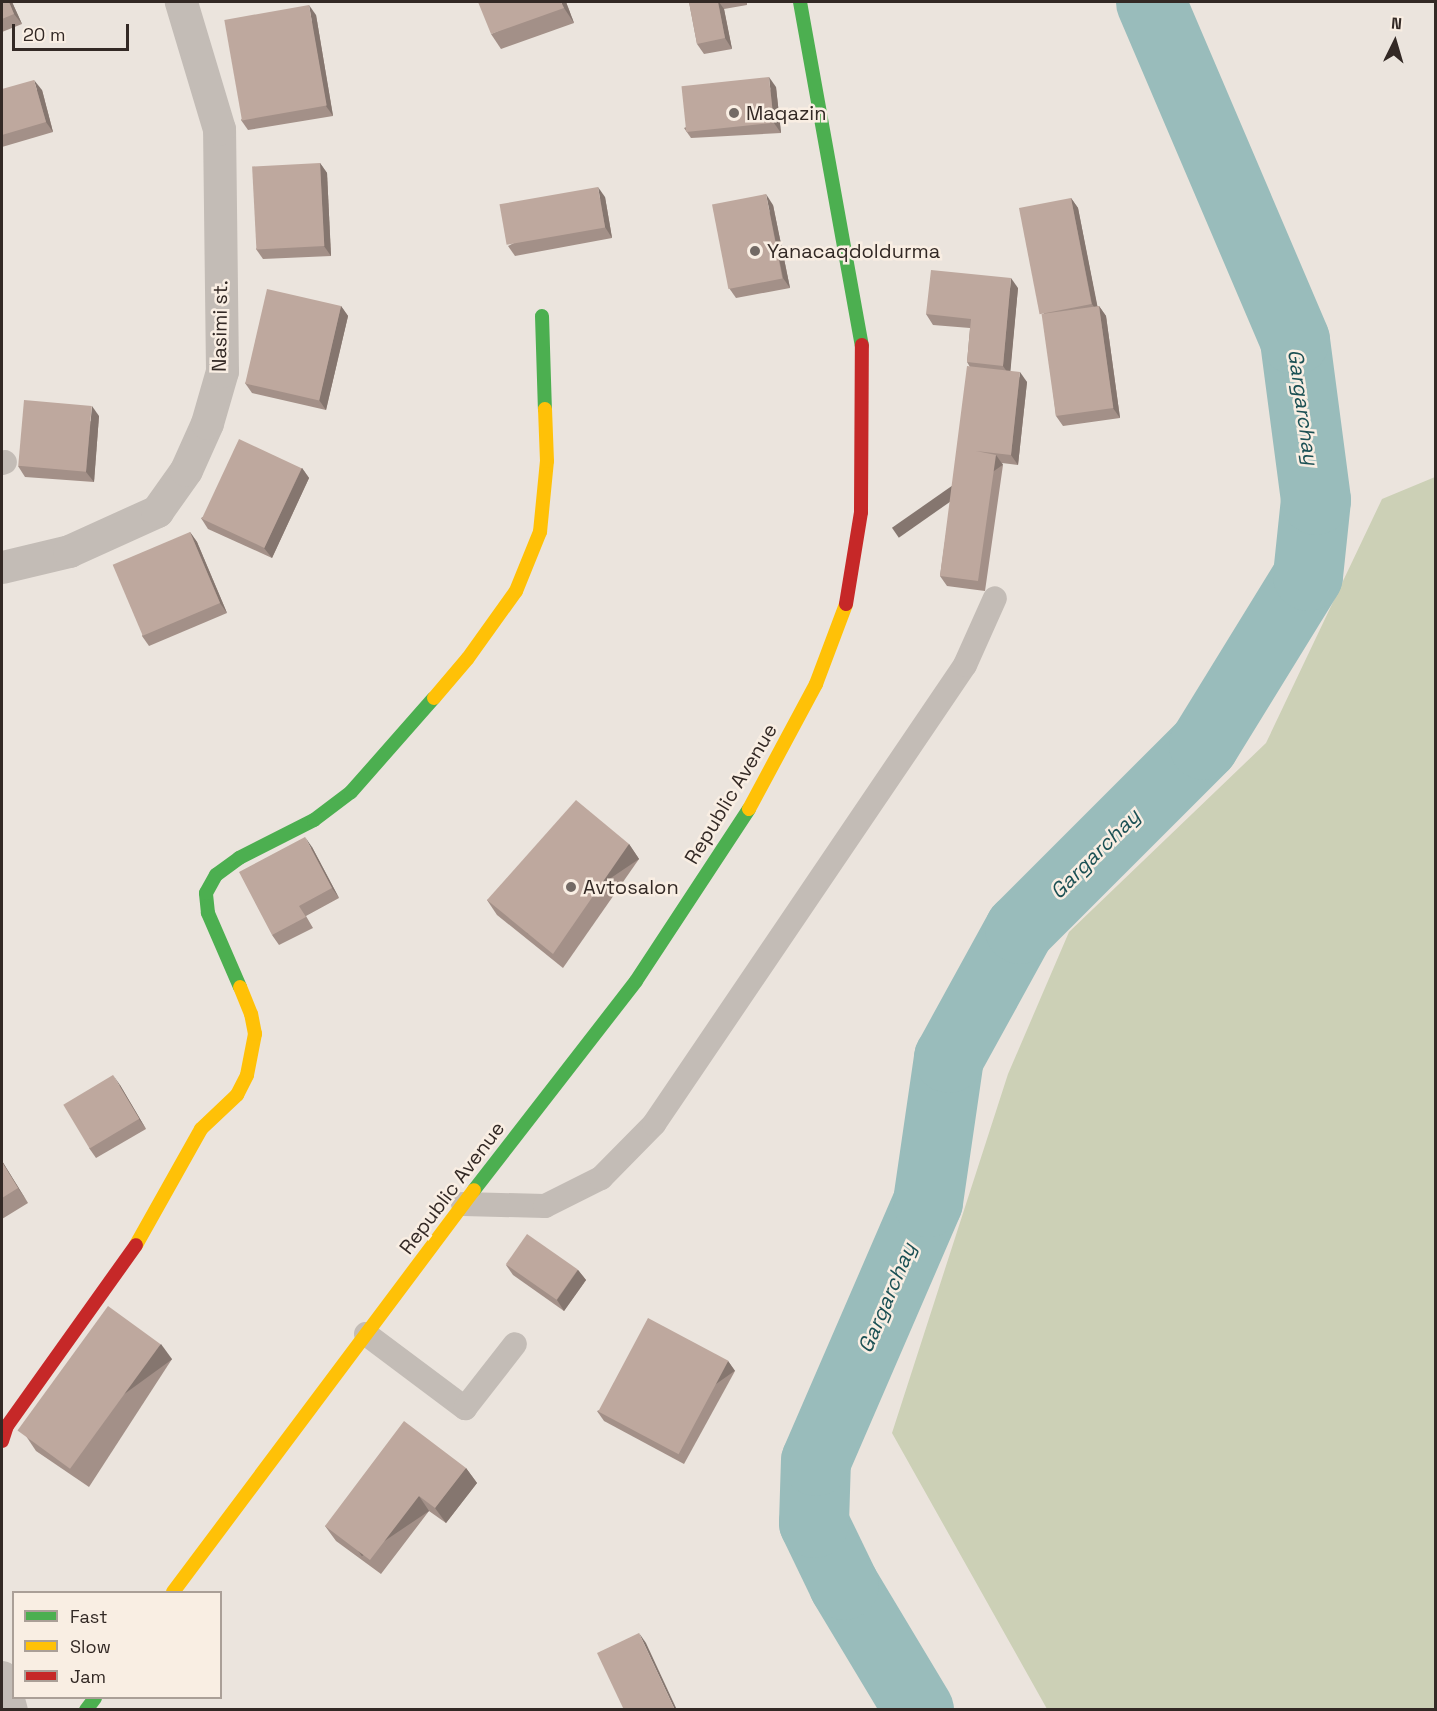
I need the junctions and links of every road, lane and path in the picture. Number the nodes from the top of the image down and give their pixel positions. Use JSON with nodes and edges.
{"nodes":[{"id":1,"x":181,"y":2,"type":"edge"},
{"id":2,"x":800,"y":2,"type":"edge"},
{"id":3,"x":542,"y":316,"type":"dead end"},
{"id":4,"x":2,"y":567,"type":"edge"},
{"id":5,"x":995,"y":598,"type":"dead end"},
{"id":6,"x":463,"y":1204,"type":"junction"},
{"id":7,"x":366,"y":1334,"type":"junction"},
{"id":8,"x":515,"y":1344,"type":"dead end"},
{"id":9,"x":2,"y":1441,"type":"edge"},
{"id":10,"x":174,"y":1591,"type":"edge"},
{"id":11,"x":2,"y":1677,"type":"edge"},
{"id":12,"x":11,"y":1710,"type":"edge"}],
"edges":[{"from":1,"to":4,"type":"street","name":"Nasimi st."},
{"from":2,"to":6,"type":"main road","name":"Republic Avenue"},
{"from":3,"to":9,"type":"main road"},
{"from":5,"to":6,"type":"lane"},
{"from":6,"to":7,"type":"main road","name":"Republic Avenue"},
{"from":7,"to":8,"type":"lane"},
{"from":7,"to":10,"type":"main road","name":"Republic Avenue"},
{"from":11,"to":12,"type":"street"}]}
